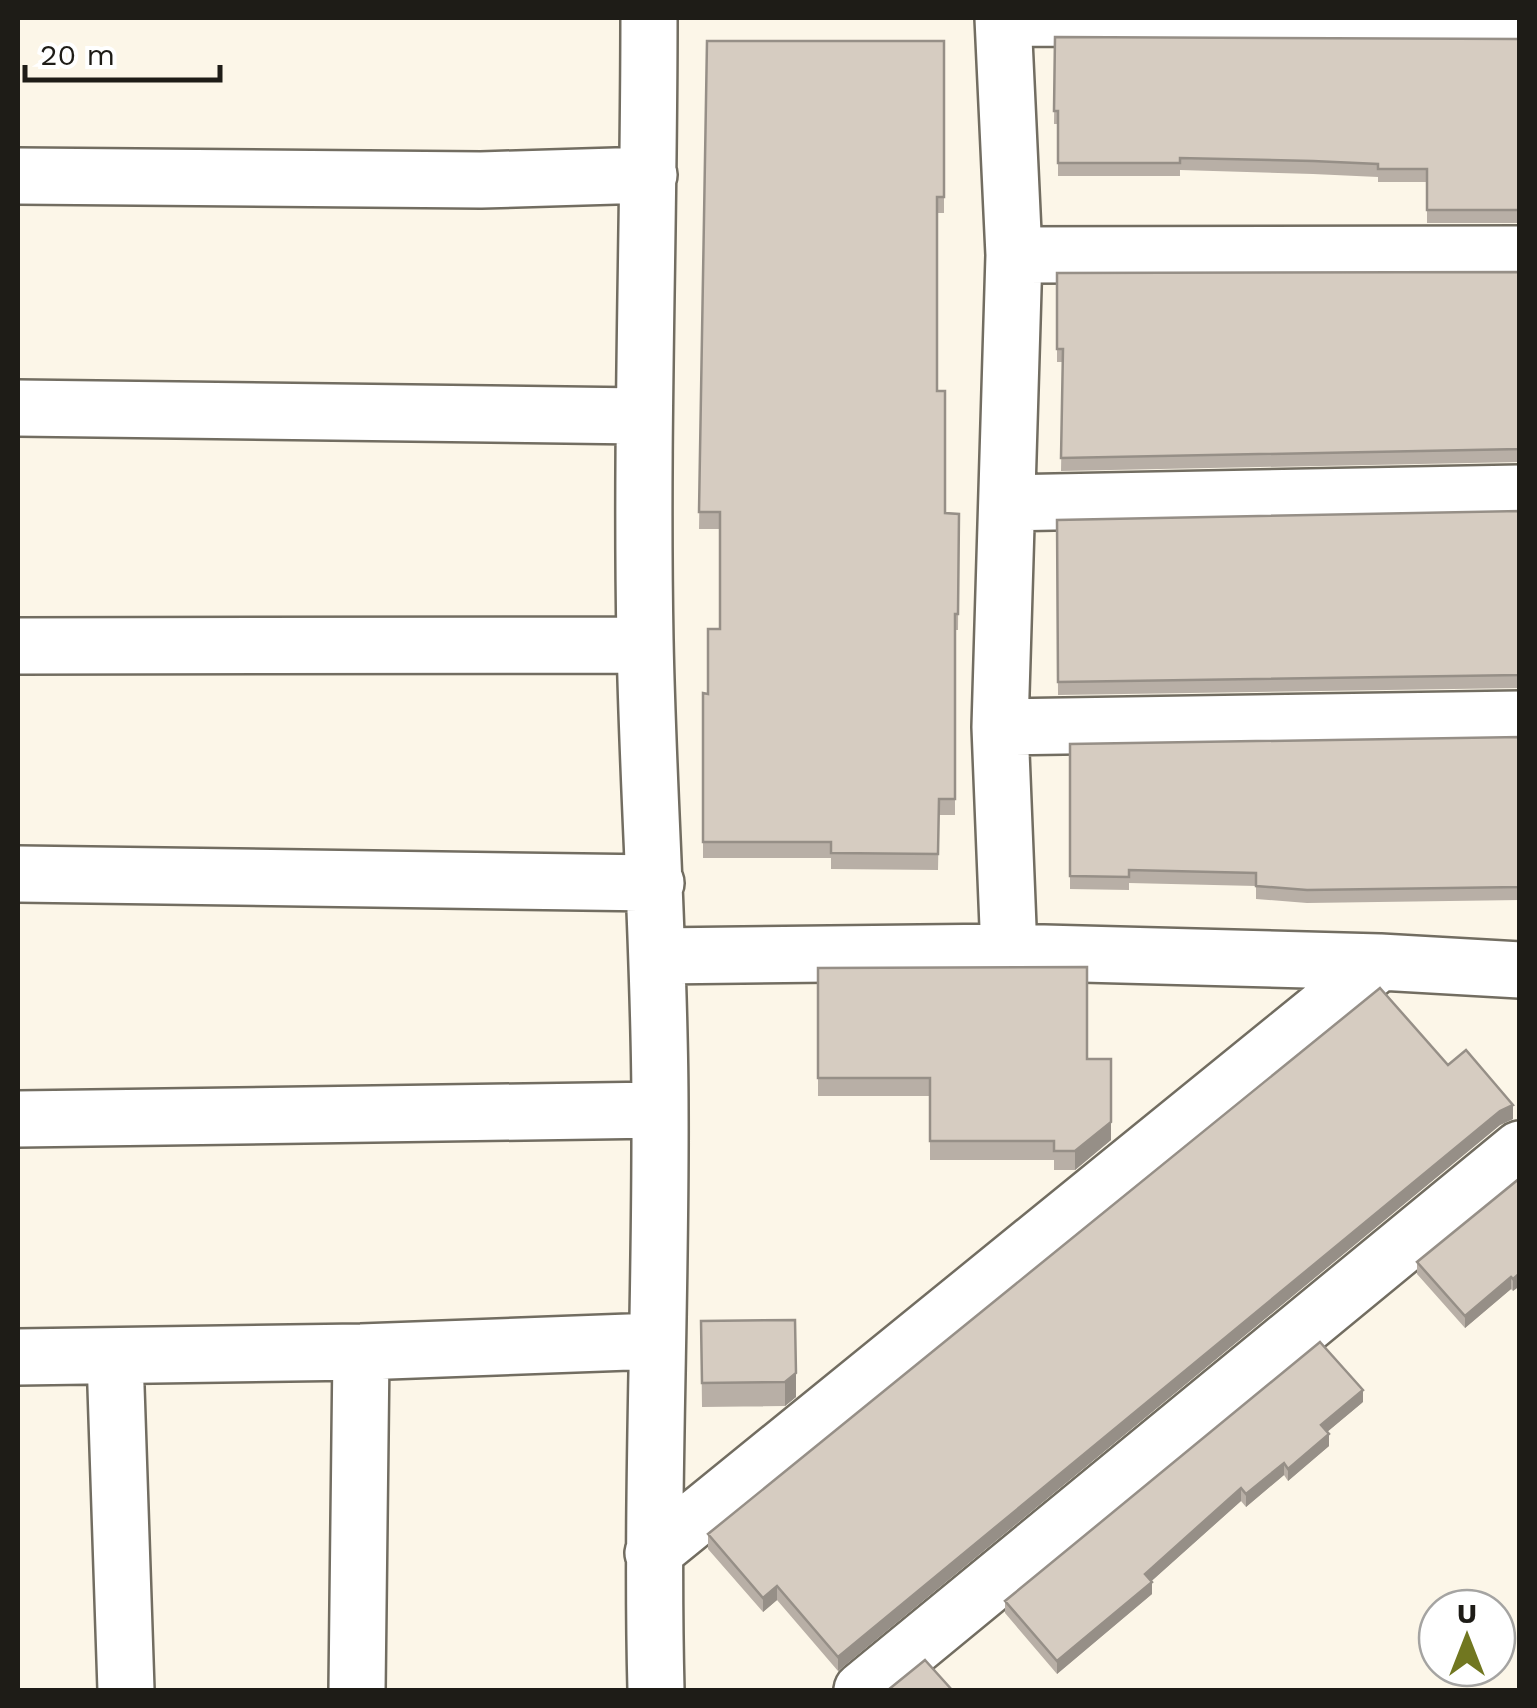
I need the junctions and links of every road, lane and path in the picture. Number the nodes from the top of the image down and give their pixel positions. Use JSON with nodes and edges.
{"nodes":[{"id":1,"x":648,"y":18,"type":"edge"},
{"id":2,"x":1004,"y":18,"type":"edge"},
{"id":3,"x":1520,"y":21,"type":"edge"},
{"id":4,"x":18,"y":176,"type":"edge"},
{"id":5,"x":648,"y":176,"type":"junction"},
{"id":6,"x":1520,"y":254,"type":"edge"},
{"id":7,"x":1014,"y":255,"type":"junction"},
{"id":8,"x":18,"y":408,"type":"edge"},
{"id":9,"x":642,"y":416,"type":"junction"},
{"id":10,"x":1520,"y":493,"type":"edge"},
{"id":11,"x":1007,"y":503,"type":"junction"},
{"id":12,"x":645,"y":645,"type":"junction"},
{"id":13,"x":18,"y":646,"type":"edge"},
{"id":14,"x":1520,"y":719,"type":"edge"},
{"id":15,"x":1000,"y":727,"type":"junction"},
{"id":16,"x":18,"y":874,"type":"edge"},
{"id":17,"x":656,"y":883,"type":"junction"},
{"id":18,"x":1009,"y":952,"type":"junction"},
{"id":19,"x":657,"y":956,"type":"junction"},
{"id":20,"x":1380,"y":962,"type":"junction"},
{"id":21,"x":1520,"y":970,"type":"edge"},
{"id":22,"x":660,"y":1110,"type":"junction"},
{"id":23,"x":18,"y":1119,"type":"edge"},
{"id":24,"x":1520,"y":1149,"type":"edge"},
{"id":25,"x":656,"y":1341,"type":"junction"},
{"id":26,"x":362,"y":1352,"type":"junction"},
{"id":27,"x":18,"y":1356,"type":"edge"},
{"id":28,"x":115,"y":1357,"type":"junction"},
{"id":29,"x":653,"y":1553,"type":"junction"},
{"id":30,"x":126,"y":1690,"type":"edge"},
{"id":31,"x":356,"y":1690,"type":"edge"},
{"id":32,"x":656,"y":1690,"type":"edge"},
{"id":33,"x":862,"y":1690,"type":"edge"}],
"edges":[{"from":1,"to":5,"type":"street"},
{"from":2,"to":3,"type":"street"},
{"from":2,"to":7,"type":"street"},
{"from":4,"to":5,"type":"street"},
{"from":5,"to":9,"type":"street"},
{"from":6,"to":7,"type":"street"},
{"from":7,"to":11,"type":"street"},
{"from":8,"to":9,"type":"street"},
{"from":9,"to":12,"type":"street"},
{"from":10,"to":11,"type":"street"},
{"from":11,"to":15,"type":"street"},
{"from":12,"to":13,"type":"street"},
{"from":12,"to":17,"type":"street"},
{"from":14,"to":15,"type":"street"},
{"from":15,"to":18,"type":"street"},
{"from":16,"to":17,"type":"street"},
{"from":17,"to":19,"type":"street"},
{"from":18,"to":19,"type":"street"},
{"from":18,"to":20,"type":"street"},
{"from":19,"to":22,"type":"street"},
{"from":20,"to":21,"type":"street"},
{"from":20,"to":29,"type":"street"},
{"from":22,"to":23,"type":"street"},
{"from":22,"to":25,"type":"street"},
{"from":24,"to":33,"type":"street"},
{"from":25,"to":26,"type":"street"},
{"from":25,"to":29,"type":"street"},
{"from":26,"to":28,"type":"street"},
{"from":26,"to":31,"type":"street"},
{"from":27,"to":28,"type":"street"},
{"from":28,"to":30,"type":"street"},
{"from":29,"to":32,"type":"street"}]}
